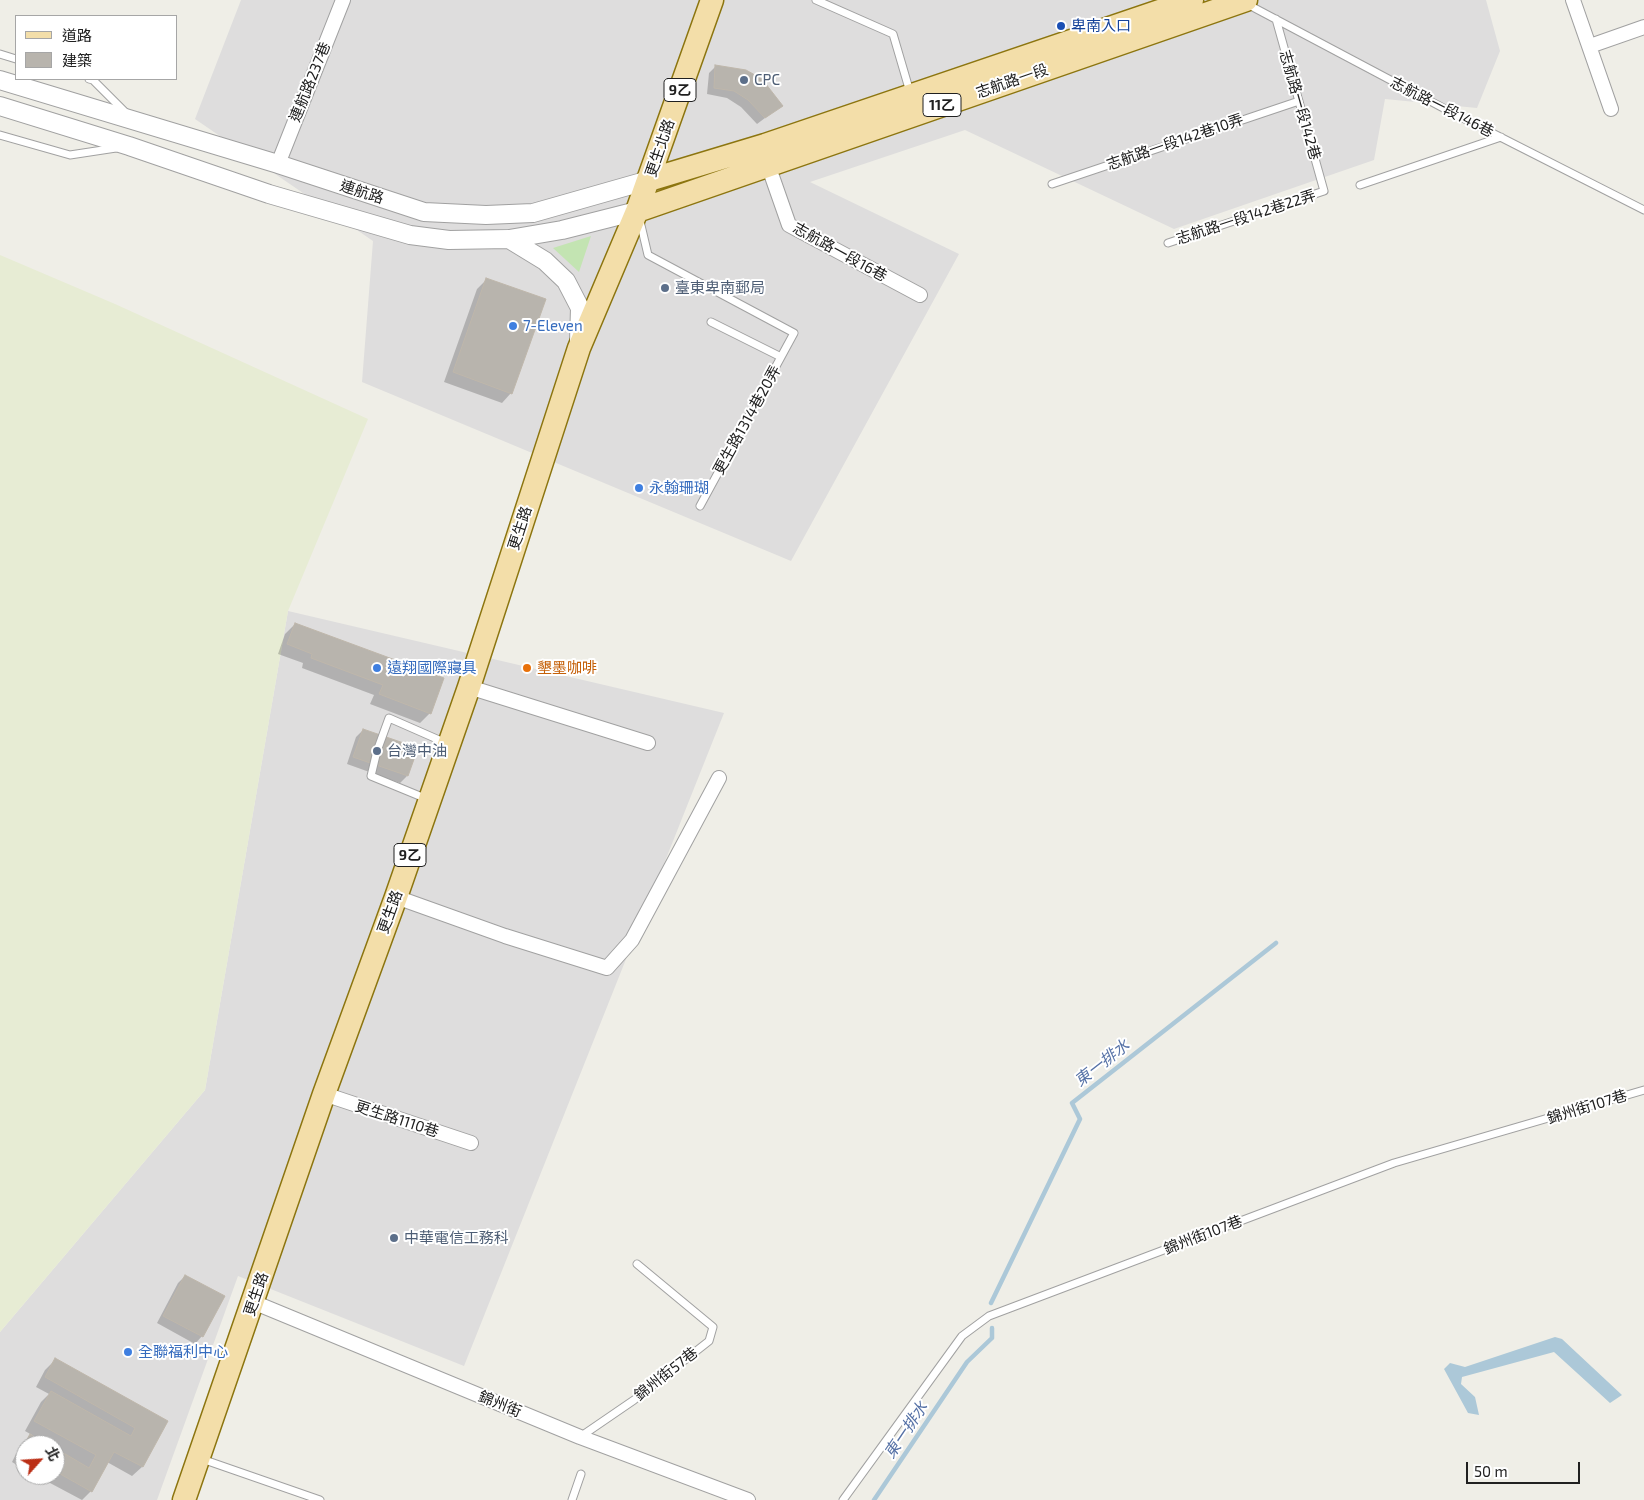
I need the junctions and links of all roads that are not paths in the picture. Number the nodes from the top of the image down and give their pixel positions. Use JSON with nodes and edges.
{"nodes":[{"id":1,"x":343,"y":0,"type":"edge"},
{"id":2,"x":712,"y":0,"type":"edge"},
{"id":3,"x":816,"y":0,"type":"edge"},
{"id":4,"x":1192,"y":0,"type":"edge"},
{"id":5,"x":1242,"y":0,"type":"edge"},
{"id":6,"x":1573,"y":0,"type":"edge"},
{"id":7,"x":1276,"y":19,"type":"junction"},
{"id":8,"x":1644,"y":27,"type":"edge"},
{"id":9,"x":1590,"y":46,"type":"junction"},
{"id":10,"x":0,"y":54,"type":"edge"},
{"id":11,"x":15,"y":59,"type":"edge"},
{"id":12,"x":0,"y":80,"type":"edge"},
{"id":13,"x":94,"y":80,"type":"edge"},
{"id":14,"x":911,"y":95,"type":"junction"},
{"id":15,"x":1298,"y":101,"type":"junction"},
{"id":16,"x":0,"y":106,"type":"edge"},
{"id":17,"x":1611,"y":109,"type":"dead end"},
{"id":18,"x":133,"y":120,"type":"junction"},
{"id":19,"x":0,"y":135,"type":"edge"},
{"id":20,"x":1501,"y":138,"type":"junction"},
{"id":21,"x":129,"y":146,"type":"junction"},
{"id":22,"x":278,"y":164,"type":"junction"},
{"id":23,"x":768,"y":165,"type":"junction"},
{"id":24,"x":649,"y":180,"type":"junction"},
{"id":25,"x":1052,"y":184,"type":"dead end"},
{"id":26,"x":1360,"y":185,"type":"dead end"},
{"id":27,"x":1324,"y":191,"type":"joint"},
{"id":28,"x":399,"y":204,"type":"junction"},
{"id":29,"x":1644,"y":210,"type":"edge"},
{"id":30,"x":637,"y":211,"type":"junction"},
{"id":31,"x":386,"y":229,"type":"junction"},
{"id":32,"x":508,"y":239,"type":"junction"},
{"id":33,"x":1168,"y":243,"type":"dead end"},
{"id":34,"x":920,"y":295,"type":"dead end"},
{"id":35,"x":711,"y":322,"type":"dead end"},
{"id":36,"x":579,"y":348,"type":"junction"},
{"id":37,"x":781,"y":357,"type":"junction"},
{"id":38,"x":700,"y":506,"type":"dead end"},
{"id":39,"x":469,"y":687,"type":"junction"},
{"id":40,"x":648,"y":743,"type":"dead end"},
{"id":41,"x":449,"y":744,"type":"junction"},
{"id":42,"x":719,"y":778,"type":"dead end"},
{"id":43,"x":430,"y":800,"type":"junction"},
{"id":44,"x":396,"y":897,"type":"junction"},
{"id":45,"x":1644,"y":1090,"type":"edge"},
{"id":46,"x":324,"y":1094,"type":"junction"},
{"id":47,"x":471,"y":1144,"type":"dead end"},
{"id":48,"x":637,"y":1264,"type":"dead end"},
{"id":49,"x":254,"y":1302,"type":"junction"},
{"id":50,"x":580,"y":1437,"type":"junction"},
{"id":51,"x":199,"y":1458,"type":"junction"},
{"id":52,"x":581,"y":1474,"type":"dead end"},
{"id":53,"x":184,"y":1500,"type":"edge"},
{"id":54,"x":320,"y":1500,"type":"edge"},
{"id":55,"x":572,"y":1500,"type":"edge"},
{"id":56,"x":748,"y":1500,"type":"edge"},
{"id":57,"x":843,"y":1500,"type":"edge"}],
"edges":[{"from":1,"to":22,"type":"street","name":"連航路237巷"},
{"from":2,"to":24,"type":"main road","name":"更生北路","number":"9乙"},
{"from":3,"to":14,"type":"lane"},
{"from":4,"to":14,"type":"main road","name":"志航路一段","number":"11乙"},
{"from":5,"to":7,"type":"lane","name":"志航路一段146巷"},
{"from":5,"to":23,"type":"main road","name":"志航路一段","number":"11乙"},
{"from":6,"to":9,"type":"street"},
{"from":7,"to":15,"type":"lane","name":"志航路一段142巷"},
{"from":7,"to":20,"type":"lane","name":"志航路一段146巷"},
{"from":8,"to":9,"type":"street"},
{"from":9,"to":17,"type":"street"},
{"from":10,"to":11,"type":"lane"},
{"from":12,"to":18,"type":"street","name":"連航路"},
{"from":13,"to":18,"type":"lane"},
{"from":14,"to":24,"type":"main road","name":"志航路一段","number":"11乙"},
{"from":15,"to":25,"type":"lane","name":"志航路一段142巷10弄"},
{"from":15,"to":27,"type":"lane","name":"志航路一段142巷"},
{"from":16,"to":21,"type":"street","name":"連航路"},
{"from":18,"to":22,"type":"street","name":"連航路"},
{"from":19,"to":21,"type":"lane"},
{"from":20,"to":26,"type":"lane"},
{"from":20,"to":29,"type":"lane","name":"志航路一段146巷"},
{"from":21,"to":31,"type":"street","name":"連航路"},
{"from":22,"to":28,"type":"street","name":"連航路"},
{"from":23,"to":30,"type":"main road","name":"志航路一段","number":"11乙"},
{"from":23,"to":34,"type":"street","name":"志航路一段16巷"},
{"from":24,"to":28,"type":"street","name":"連航路"},
{"from":24,"to":30,"type":"main road","name":"更生北路","number":"9乙"},
{"from":27,"to":33,"type":"lane","name":"志航路一段142巷22弄"},
{"from":28,"to":31,"type":"street"},
{"from":30,"to":32,"type":"street","name":"連航路"},
{"from":30,"to":36,"type":"main road","name":"更生路","number":"9乙"},
{"from":30,"to":37,"type":"lane","name":"更生路1314巷20弄"},
{"from":31,"to":32,"type":"street","name":"連航路"},
{"from":32,"to":36,"type":"street"},
{"from":35,"to":37,"type":"lane"},
{"from":36,"to":39,"type":"main road","name":"更生路","number":"9乙"},
{"from":37,"to":38,"type":"lane","name":"更生路1314巷20弄"},
{"from":39,"to":40,"type":"street"},
{"from":39,"to":41,"type":"main road","name":"更生路","number":"9乙"},
{"from":41,"to":43,"type":"main road","name":"更生路","number":"9乙"},
{"from":41,"to":43,"type":"lane"},
{"from":42,"to":44,"type":"street"},
{"from":43,"to":44,"type":"main road","name":"更生路","number":"9乙"},
{"from":44,"to":46,"type":"main road","name":"更生路","number":"9乙"},
{"from":45,"to":57,"type":"lane","name":"錦州街107巷"},
{"from":46,"to":47,"type":"street","name":"更生路1110巷"},
{"from":46,"to":49,"type":"main road","name":"更生路","number":"9乙"},
{"from":48,"to":50,"type":"lane","name":"錦州街57巷"},
{"from":49,"to":50,"type":"street","name":"錦州街"},
{"from":49,"to":51,"type":"main road","name":"更生路","number":"9乙"},
{"from":50,"to":56,"type":"street","name":"錦州街"},
{"from":51,"to":53,"type":"main road","name":"更生路","number":"9乙"},
{"from":51,"to":54,"type":"lane"},
{"from":52,"to":55,"type":"lane"}]}
